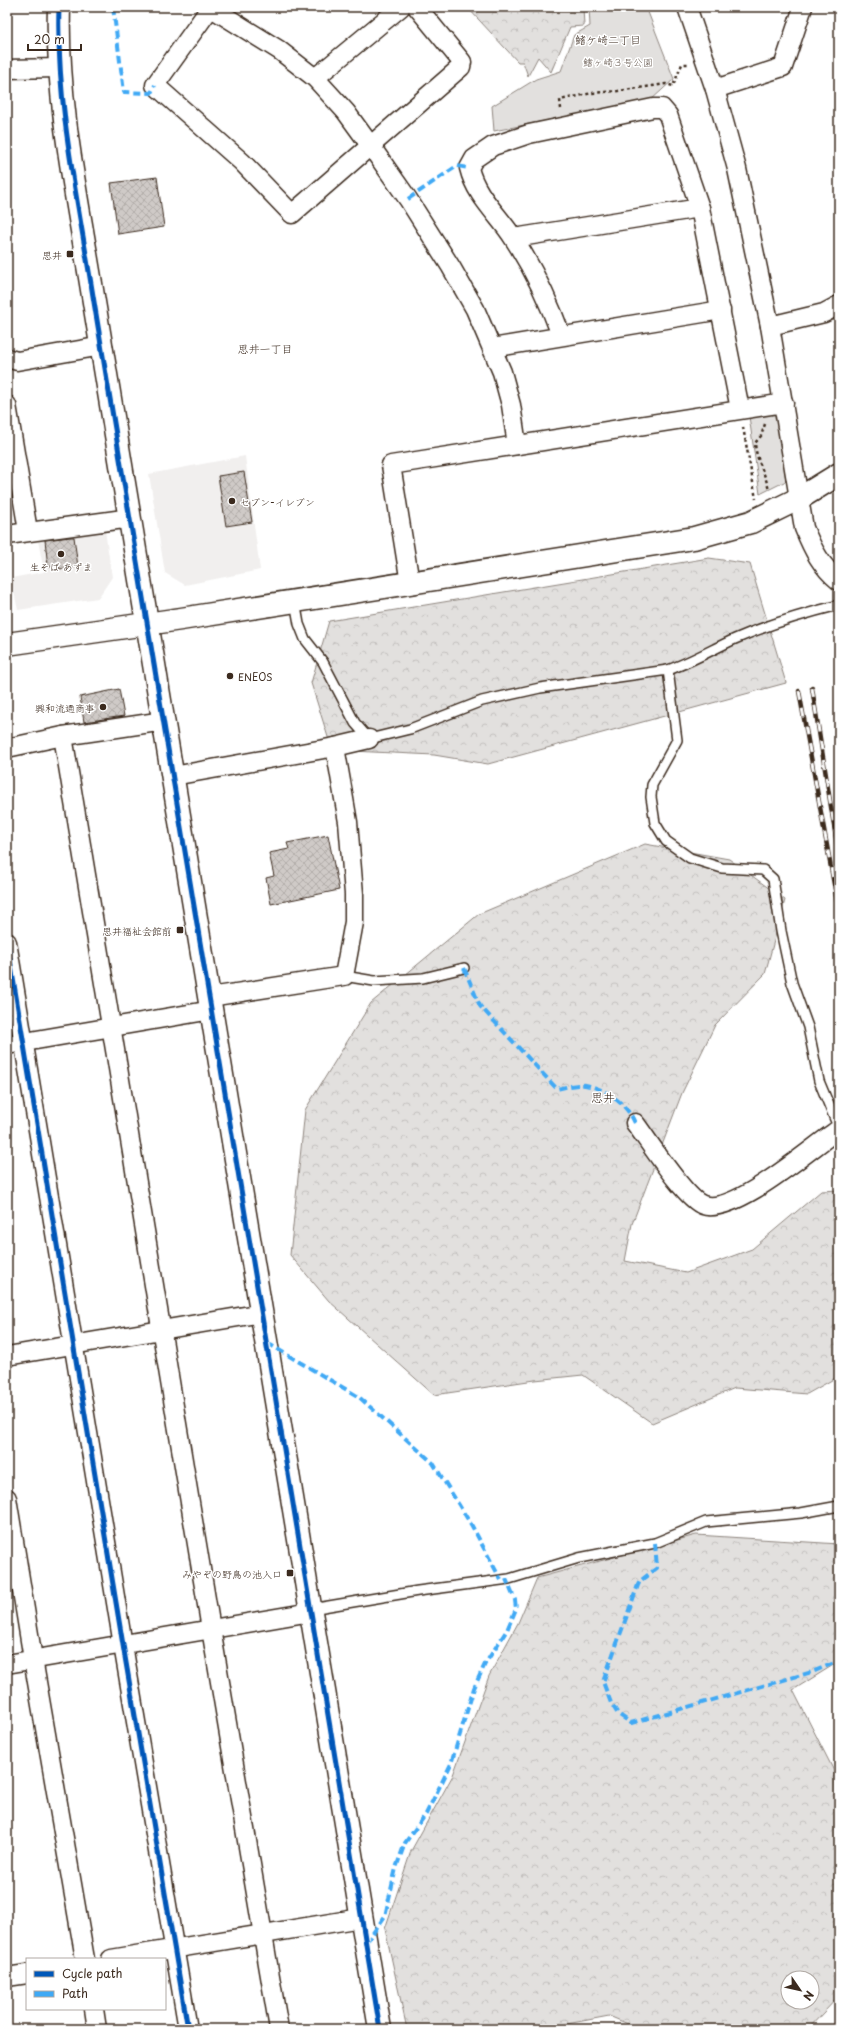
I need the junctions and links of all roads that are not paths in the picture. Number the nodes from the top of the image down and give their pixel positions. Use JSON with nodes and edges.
{"nodes":[{"id":1,"x":59,"y":7,"type":"edge"},
{"id":2,"x":212,"y":7,"type":"edge"},
{"id":3,"x":401,"y":7,"type":"edge"},
{"id":4,"x":417,"y":7,"type":"edge"},
{"id":5,"x":687,"y":7,"type":"edge"},
{"id":6,"x":803,"y":7,"type":"edge"},
{"id":7,"x":59,"y":68,"type":"junction"},
{"id":8,"x":7,"y":69,"type":"edge"},
{"id":9,"x":315,"y":78,"type":"junction"},
{"id":10,"x":715,"y":89,"type":"junction"},
{"id":11,"x":370,"y":145,"type":"junction"},
{"id":12,"x":700,"y":208,"type":"junction"},
{"id":13,"x":514,"y":238,"type":"junction"},
{"id":14,"x":839,"y":305,"type":"edge"},
{"id":15,"x":721,"y":310,"type":"junction"},
{"id":16,"x":770,"y":326,"type":"junction"},
{"id":17,"x":561,"y":335,"type":"junction"},
{"id":18,"x":102,"y":346,"type":"junction"},
{"id":19,"x":492,"y":348,"type":"junction"},
{"id":20,"x":7,"y":358,"type":"edge"},
{"id":21,"x":784,"y":403,"type":"junction"},
{"id":22,"x":7,"y":405,"type":"edge"},
{"id":23,"x":740,"y":409,"type":"junction"},
{"id":24,"x":517,"y":445,"type":"junction"},
{"id":25,"x":839,"y":474,"type":"edge"},
{"id":26,"x":800,"y":498,"type":"junction"},
{"id":27,"x":131,"y":518,"type":"junction"},
{"id":28,"x":28,"y":531,"type":"junction"},
{"id":29,"x":7,"y":535,"type":"edge"},
{"id":30,"x":839,"y":581,"type":"edge"},
{"id":31,"x":410,"y":583,"type":"junction"},
{"id":32,"x":295,"y":601,"type":"junction"},
{"id":33,"x":839,"y":605,"type":"edge"},
{"id":34,"x":148,"y":624,"type":"junction"},
{"id":35,"x":7,"y":644,"type":"edge"},
{"id":36,"x":668,"y":670,"type":"junction"},
{"id":37,"x":164,"y":721,"type":"junction"},
{"id":38,"x":63,"y":736,"type":"junction"},
{"id":39,"x":369,"y":739,"type":"junction"},
{"id":40,"x":335,"y":747,"type":"junction"},
{"id":41,"x":7,"y":748,"type":"edge"},
{"id":42,"x":173,"y":776,"type":"junction"},
{"id":43,"x":7,"y":942,"type":"edge"},
{"id":44,"x":464,"y":968,"type":"dead end"},
{"id":45,"x":344,"y":976,"type":"junction"},
{"id":46,"x":211,"y":1003,"type":"junction"},
{"id":47,"x":110,"y":1026,"type":"junction"},
{"id":48,"x":15,"y":1044,"type":"edge"},
{"id":49,"x":635,"y":1123,"type":"dead end"},
{"id":50,"x":839,"y":1129,"type":"edge"},
{"id":51,"x":262,"y":1313,"type":"junction"},
{"id":52,"x":162,"y":1329,"type":"junction"},
{"id":53,"x":74,"y":1344,"type":"junction"},
{"id":54,"x":7,"y":1356,"type":"edge"},
{"id":55,"x":7,"y":1498,"type":"edge"},
{"id":56,"x":839,"y":1506,"type":"edge"},
{"id":57,"x":311,"y":1611,"type":"junction"},
{"id":58,"x":211,"y":1629,"type":"junction"},
{"id":59,"x":122,"y":1645,"type":"junction"},
{"id":60,"x":32,"y":1659,"type":"junction"},
{"id":61,"x":7,"y":1664,"type":"edge"},
{"id":62,"x":362,"y":1918,"type":"junction"},
{"id":63,"x":264,"y":1935,"type":"junction"},
{"id":64,"x":175,"y":1949,"type":"junction"},
{"id":65,"x":85,"y":1958,"type":"edge"},
{"id":66,"x":117,"y":1958,"type":"edge"},
{"id":67,"x":26,"y":1974,"type":"edge"},
{"id":68,"x":7,"y":1977,"type":"edge"},
{"id":69,"x":94,"y":2010,"type":"edge"},
{"id":70,"x":97,"y":2029,"type":"edge"},
{"id":71,"x":188,"y":2029,"type":"edge"},
{"id":72,"x":279,"y":2029,"type":"edge"},
{"id":73,"x":380,"y":2029,"type":"edge"}],
"edges":[{"from":1,"to":7,"type":"street"},
{"from":2,"to":9,"type":"street"},
{"from":2,"to":11,"type":"street"},
{"from":3,"to":9,"type":"street"},
{"from":4,"to":11,"type":"street"},
{"from":5,"to":10,"type":"street"},
{"from":6,"to":10,"type":"street"},
{"from":7,"to":8,"type":"street"},
{"from":7,"to":18,"type":"street"},
{"from":9,"to":11,"type":"street"},
{"from":10,"to":16,"type":"street"},
{"from":11,"to":19,"type":"street"},
{"from":12,"to":13,"type":"street"},
{"from":12,"to":13,"type":"street"},
{"from":12,"to":15,"type":"street"},
{"from":13,"to":17,"type":"street"},
{"from":14,"to":16,"type":"street"},
{"from":15,"to":17,"type":"street"},
{"from":15,"to":23,"type":"street"},
{"from":16,"to":21,"type":"street"},
{"from":17,"to":19,"type":"street"},
{"from":18,"to":20,"type":"street"},
{"from":18,"to":27,"type":"street"},
{"from":19,"to":24,"type":"street"},
{"from":21,"to":23,"type":"street"},
{"from":21,"to":26,"type":"street"},
{"from":22,"to":28,"type":"street"},
{"from":23,"to":24,"type":"street"},
{"from":24,"to":31,"type":"street"},
{"from":25,"to":26,"type":"street"},
{"from":26,"to":30,"type":"street"},
{"from":26,"to":31,"type":"street"},
{"from":27,"to":28,"type":"street"},
{"from":27,"to":34,"type":"street"},
{"from":28,"to":29,"type":"street"},
{"from":31,"to":32,"type":"street"},
{"from":32,"to":34,"type":"street"},
{"from":32,"to":39,"type":"lane"},
{"from":33,"to":36,"type":"lane"},
{"from":34,"to":35,"type":"street"},
{"from":34,"to":37,"type":"street"},
{"from":36,"to":39,"type":"lane"},
{"from":36,"to":50,"type":"lane"},
{"from":37,"to":38,"type":"street"},
{"from":37,"to":42,"type":"street"},
{"from":38,"to":41,"type":"street"},
{"from":38,"to":47,"type":"street"},
{"from":39,"to":40,"type":"street"},
{"from":40,"to":42,"type":"street"},
{"from":40,"to":45,"type":"street"},
{"from":42,"to":46,"type":"street"},
{"from":43,"to":48,"type":"street"},
{"from":44,"to":45,"type":"lane"},
{"from":45,"to":46,"type":"street"},
{"from":46,"to":47,"type":"street"},
{"from":46,"to":51,"type":"street"},
{"from":47,"to":48,"type":"street"},
{"from":47,"to":52,"type":"street"},
{"from":48,"to":53,"type":"street"},
{"from":49,"to":50,"type":"street"},
{"from":51,"to":52,"type":"street"},
{"from":51,"to":57,"type":"street"},
{"from":52,"to":53,"type":"street"},
{"from":52,"to":58,"type":"street"},
{"from":53,"to":54,"type":"street"},
{"from":53,"to":59,"type":"street"},
{"from":55,"to":60,"type":"street"},
{"from":56,"to":57,"type":"lane"},
{"from":57,"to":58,"type":"street"},
{"from":57,"to":62,"type":"street"},
{"from":58,"to":59,"type":"street"},
{"from":58,"to":63,"type":"street"},
{"from":59,"to":60,"type":"street"},
{"from":59,"to":64,"type":"street"},
{"from":60,"to":61,"type":"street"},
{"from":60,"to":65,"type":"street"},
{"from":62,"to":63,"type":"street"},
{"from":62,"to":73,"type":"street"},
{"from":63,"to":64,"type":"street"},
{"from":63,"to":72,"type":"street"},
{"from":64,"to":66,"type":"street"},
{"from":64,"to":71,"type":"street"},
{"from":67,"to":68,"type":"street"},
{"from":69,"to":70,"type":"street"}]}
